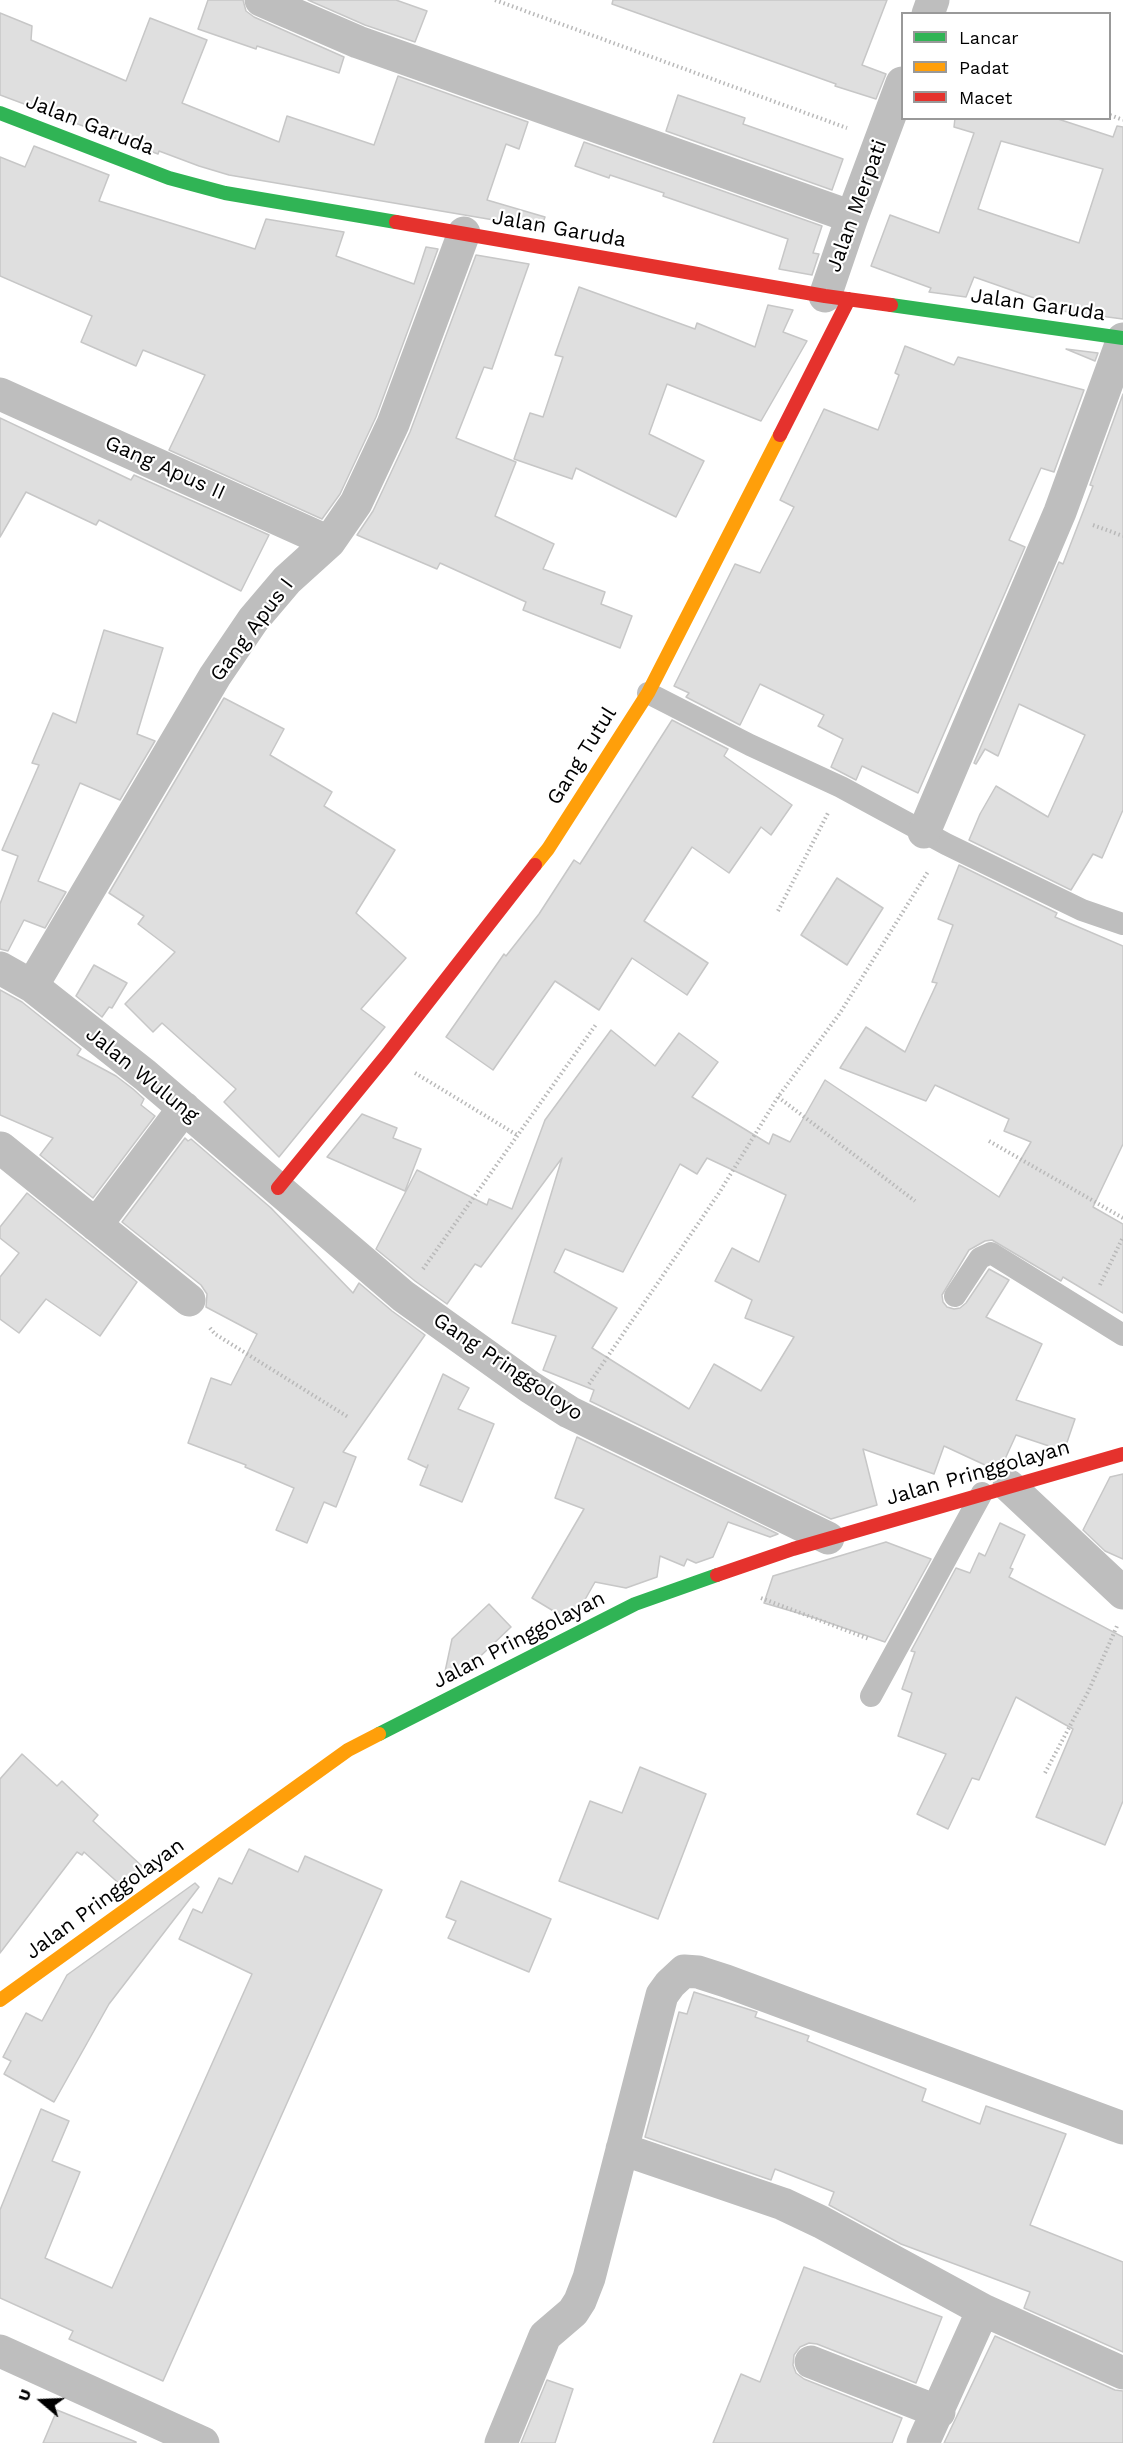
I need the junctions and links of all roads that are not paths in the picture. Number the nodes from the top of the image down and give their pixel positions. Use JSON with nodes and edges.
{"nodes":[{"id":1,"x":261,"y":0,"type":"edge"},
{"id":2,"x":901,"y":88,"type":"edge"},
{"id":3,"x":0,"y":113,"type":"edge"},
{"id":4,"x":852,"y":217,"type":"junction"},
{"id":5,"x":464,"y":233,"type":"junction"},
{"id":6,"x":837,"y":298,"type":"junction"},
{"id":7,"x":1123,"y":339,"type":"edge"},
{"id":8,"x":0,"y":394,"type":"edge"},
{"id":9,"x":329,"y":542,"type":"junction"},
{"id":10,"x":648,"y":693,"type":"junction"},
{"id":11,"x":935,"y":838,"type":"junction"},
{"id":12,"x":1123,"y":924,"type":"edge"},
{"id":13,"x":0,"y":968,"type":"edge"},
{"id":14,"x":32,"y":986,"type":"junction"},
{"id":15,"x":183,"y":1108,"type":"junction"},
{"id":16,"x":0,"y":1148,"type":"edge"},
{"id":17,"x":278,"y":1188,"type":"junction"},
{"id":18,"x":96,"y":1226,"type":"junction"},
{"id":19,"x":955,"y":1296,"type":"dead end"},
{"id":20,"x":189,"y":1300,"type":"road end"},
{"id":21,"x":1123,"y":1335,"type":"edge"},
{"id":22,"x":1123,"y":1454,"type":"edge"},
{"id":23,"x":995,"y":1490,"type":"junction"},
{"id":24,"x":828,"y":1538,"type":"junction"},
{"id":25,"x":1122,"y":1606,"type":"edge"},
{"id":26,"x":871,"y":1696,"type":"dead end"},
{"id":27,"x":0,"y":2000,"type":"edge"},
{"id":28,"x":1123,"y":2128,"type":"edge"},
{"id":29,"x":622,"y":2149,"type":"junction"},
{"id":30,"x":983,"y":2310,"type":"junction"},
{"id":31,"x":0,"y":2351,"type":"edge"},
{"id":32,"x":812,"y":2362,"type":"dead end"},
{"id":33,"x":1123,"y":2373,"type":"edge"},
{"id":34,"x":939,"y":2412,"type":"junction"},
{"id":35,"x":202,"y":2443,"type":"edge"},
{"id":36,"x":501,"y":2443,"type":"edge"},
{"id":37,"x":923,"y":2443,"type":"edge"}],
"edges":[{"from":1,"to":4,"type":"street"},
{"from":2,"to":4,"type":"street","name":"Jalan Merpati"},
{"from":3,"to":5,"type":"street","name":"Jalan Garuda"},
{"from":4,"to":6,"type":"street","name":"Jalan Merpati"},
{"from":5,"to":6,"type":"street","name":"Jalan Garuda"},
{"from":5,"to":9,"type":"street","name":"Gang Apus I"},
{"from":6,"to":7,"type":"street","name":"Jalan Garuda"},
{"from":6,"to":10,"type":"street","name":"Gang Tutul"},
{"from":7,"to":11,"type":"street"},
{"from":8,"to":9,"type":"street","name":"Gang Apus II"},
{"from":9,"to":14,"type":"street","name":"Gang Apus I"},
{"from":10,"to":11,"type":"lane"},
{"from":10,"to":17,"type":"street","name":"Gang Tutul"},
{"from":11,"to":12,"type":"lane"},
{"from":13,"to":14,"type":"street","name":"Jalan Wulung"},
{"from":14,"to":15,"type":"street","name":"Jalan Wulung"},
{"from":15,"to":17,"type":"street","name":"Jalan Wulung"},
{"from":15,"to":18,"type":"street"},
{"from":16,"to":18,"type":"street"},
{"from":17,"to":24,"type":"street","name":"Gang Pringgoloyo"},
{"from":18,"to":20,"type":"street"},
{"from":19,"to":21,"type":"lane"},
{"from":22,"to":23,"type":"street","name":"Jalan Pringgolayan"},
{"from":23,"to":24,"type":"street","name":"Jalan Pringgolayan"},
{"from":23,"to":25,"type":"street"},
{"from":23,"to":26,"type":"lane"},
{"from":24,"to":27,"type":"street","name":"Jalan Pringgolayan"},
{"from":28,"to":29,"type":"street"},
{"from":29,"to":30,"type":"street"},
{"from":29,"to":36,"type":"street"},
{"from":30,"to":33,"type":"street"},
{"from":30,"to":34,"type":"street"},
{"from":31,"to":35,"type":"street"},
{"from":32,"to":34,"type":"street"},
{"from":34,"to":37,"type":"street"}]}
